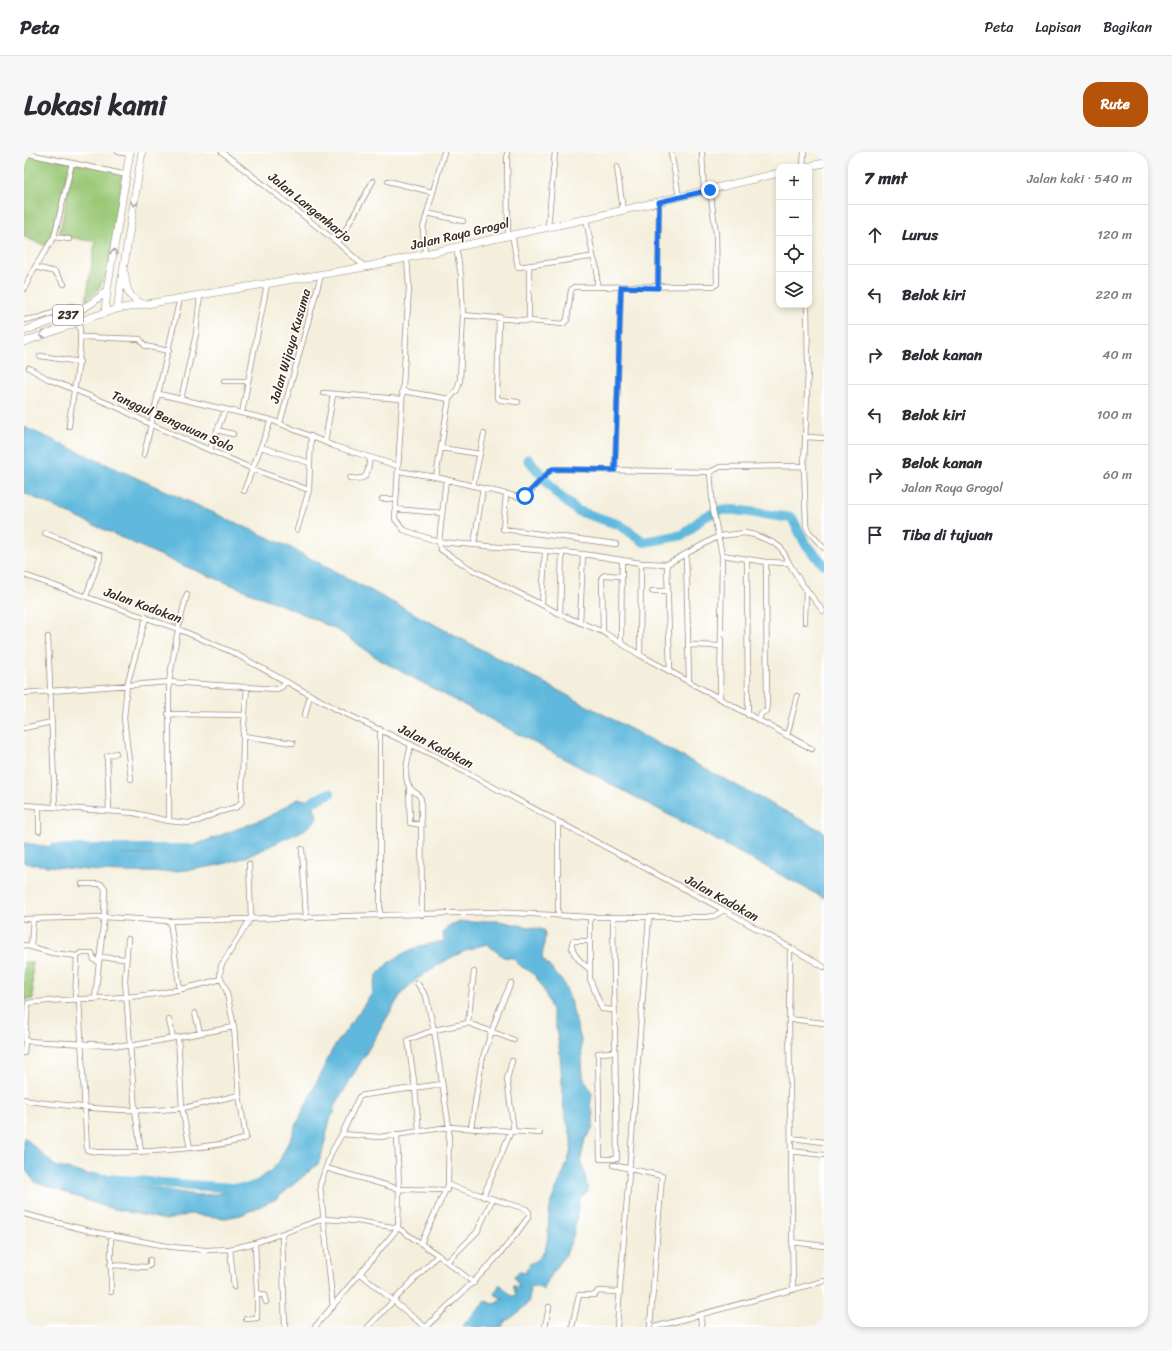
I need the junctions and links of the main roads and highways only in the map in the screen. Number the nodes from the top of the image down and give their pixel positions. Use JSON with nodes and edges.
{"nodes":[{"id":1,"x":142,"y":152,"type":"edge"},
{"id":2,"x":130,"y":153,"type":"edge"},
{"id":3,"x":824,"y":163,"type":"edge"},
{"id":4,"x":812,"y":166,"type":"edge"},
{"id":5,"x":139,"y":170,"type":"junction"},
{"id":6,"x":128,"y":172,"type":"junction"},
{"id":7,"x":776,"y":174,"type":"edge"},
{"id":8,"x":126,"y":183,"type":"junction"},
{"id":9,"x":137,"y":184,"type":"junction"},
{"id":10,"x":124,"y":267,"type":"junction"},
{"id":11,"x":107,"y":290,"type":"junction"},
{"id":12,"x":144,"y":304,"type":"junction"},
{"id":13,"x":117,"y":309,"type":"junction"},
{"id":14,"x":105,"y":312,"type":"junction"},
{"id":15,"x":24,"y":331,"type":"edge"},
{"id":16,"x":24,"y":342,"type":"edge"}],
"edges":[{"from":1,"to":5,"type":"main road"},
{"from":2,"to":6,"type":"main road"},
{"from":3,"to":4,"type":"main road"},
{"from":5,"to":6,"type":"main road"},
{"from":5,"to":9,"type":"main road"},
{"from":6,"to":8,"type":"main road"},
{"from":7,"to":12,"type":"main road","name":"Jalan Raya Grogol"},
{"from":8,"to":9,"type":"main road"},
{"from":11,"to":8,"type":"main road","one_way":true},
{"from":9,"to":10,"type":"main road","one_way":true},
{"from":10,"to":12,"type":"main road"},
{"from":10,"to":13,"type":"main road"},
{"from":11,"to":14,"type":"main road"},
{"from":11,"to":15,"type":"main road","number":"237"},
{"from":12,"to":13,"type":"main road","name":"Jalan Raya Grogol"},
{"from":13,"to":14,"type":"main road","name":"Jalan Raya Grogol"},
{"from":14,"to":16,"type":"main road","number":"237","one_way":true}]}
